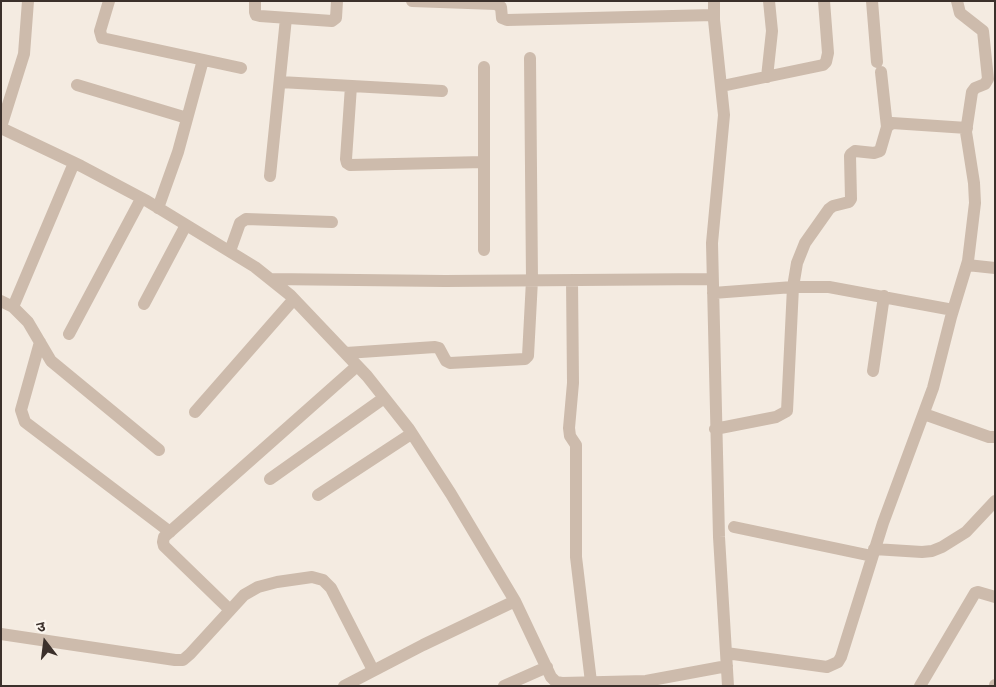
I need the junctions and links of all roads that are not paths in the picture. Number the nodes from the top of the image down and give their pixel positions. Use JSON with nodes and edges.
{"nodes":[{"id":1,"x":28,"y":1,"type":"edge"},
{"id":2,"x":109,"y":1,"type":"edge"},
{"id":3,"x":255,"y":1,"type":"edge"},
{"id":4,"x":337,"y":1,"type":"edge"},
{"id":5,"x":412,"y":1,"type":"edge"},
{"id":6,"x":714,"y":1,"type":"edge"},
{"id":7,"x":769,"y":1,"type":"edge"},
{"id":8,"x":824,"y":1,"type":"edge"},
{"id":9,"x":872,"y":1,"type":"edge"},
{"id":10,"x":957,"y":1,"type":"edge"},
{"id":11,"x":714,"y":15,"type":"junction"},
{"id":12,"x":286,"y":18,"type":"junction"},
{"id":13,"x":530,"y":58,"type":"dead end"},
{"id":14,"x":202,"y":60,"type":"junction"},
{"id":15,"x":484,"y":67,"type":"dead end"},
{"id":16,"x":240,"y":68,"type":"dead end"},
{"id":17,"x":767,"y":77,"type":"junction"},
{"id":18,"x":280,"y":82,"type":"junction"},
{"id":19,"x":77,"y":85,"type":"dead end"},
{"id":20,"x":351,"y":86,"type":"junction"},
{"id":21,"x":722,"y":86,"type":"junction"},
{"id":22,"x":442,"y":91,"type":"dead end"},
{"id":23,"x":187,"y":118,"type":"junction"},
{"id":24,"x":887,"y":127,"type":"junction"},
{"id":25,"x":1,"y":128,"type":"edge"},
{"id":26,"x":967,"y":128,"type":"junction"},
{"id":27,"x":484,"y":162,"type":"junction"},
{"id":28,"x":74,"y":163,"type":"junction"},
{"id":29,"x":270,"y":176,"type":"dead end"},
{"id":30,"x":141,"y":198,"type":"junction"},
{"id":31,"x":158,"y":208,"type":"junction"},
{"id":32,"x":332,"y":222,"type":"dead end"},
{"id":33,"x":186,"y":225,"type":"junction"},
{"id":34,"x":484,"y":250,"type":"dead end"},
{"id":35,"x":230,"y":251,"type":"junction"},
{"id":36,"x":967,"y":265,"type":"junction"},
{"id":37,"x":995,"y":268,"type":"edge"},
{"id":38,"x":712,"y":278,"type":"junction"},
{"id":39,"x":270,"y":279,"type":"junction"},
{"id":40,"x":532,"y":280,"type":"junction"},
{"id":41,"x":572,"y":280,"type":"junction"},
{"id":42,"x":793,"y":287,"type":"junction"},
{"id":43,"x":713,"y":293,"type":"junction"},
{"id":44,"x":884,"y":296,"type":"junction"},
{"id":45,"x":294,"y":299,"type":"junction"},
{"id":46,"x":1,"y":301,"type":"edge"},
{"id":47,"x":144,"y":304,"type":"dead end"},
{"id":48,"x":13,"y":307,"type":"junction"},
{"id":49,"x":953,"y":310,"type":"junction"},
{"id":50,"x":69,"y":334,"type":"dead end"},
{"id":51,"x":40,"y":342,"type":"junction"},
{"id":52,"x":346,"y":354,"type":"junction"},
{"id":53,"x":358,"y":366,"type":"junction"},
{"id":54,"x":873,"y":371,"type":"dead end"},
{"id":55,"x":384,"y":398,"type":"junction"},
{"id":56,"x":195,"y":412,"type":"dead end"},
{"id":57,"x":924,"y":414,"type":"junction"},
{"id":58,"x":715,"y":429,"type":"junction"},
{"id":59,"x":412,"y":434,"type":"junction"},
{"id":60,"x":995,"y":437,"type":"edge"},
{"id":61,"x":160,"y":450,"type":"dead end"},
{"id":62,"x":270,"y":479,"type":"dead end"},
{"id":63,"x":318,"y":495,"type":"dead end"},
{"id":64,"x":995,"y":501,"type":"edge"},
{"id":65,"x":734,"y":527,"type":"dead end"},
{"id":66,"x":170,"y":532,"type":"junction"},
{"id":67,"x":873,"y":552,"type":"junction"},
{"id":68,"x":995,"y":597,"type":"edge"},
{"id":69,"x":515,"y":601,"type":"junction"},
{"id":70,"x":230,"y":610,"type":"junction"},
{"id":71,"x":1,"y":634,"type":"edge"},
{"id":72,"x":726,"y":653,"type":"junction"},
{"id":73,"x":726,"y":666,"type":"junction"},
{"id":74,"x":373,"y":670,"type":"junction"},
{"id":75,"x":549,"y":677,"type":"edge"},
{"id":76,"x":591,"y":682,"type":"junction"},
{"id":77,"x":344,"y":686,"type":"edge"},
{"id":78,"x":504,"y":686,"type":"edge"},
{"id":79,"x":728,"y":686,"type":"edge"},
{"id":80,"x":920,"y":686,"type":"edge"}],
"edges":[{"from":1,"to":25,"type":"street"},
{"from":2,"to":14,"type":"street"},
{"from":3,"to":12,"type":"street"},
{"from":4,"to":12,"type":"street"},
{"from":5,"to":11,"type":"street"},
{"from":6,"to":11,"type":"street"},
{"from":7,"to":17,"type":"street"},
{"from":8,"to":17,"type":"street"},
{"from":9,"to":24,"type":"street"},
{"from":10,"to":26,"type":"street"},
{"from":11,"to":21,"type":"street"},
{"from":12,"to":18,"type":"street"},
{"from":13,"to":40,"type":"street"},
{"from":14,"to":16,"type":"street"},
{"from":14,"to":23,"type":"street"},
{"from":15,"to":27,"type":"street"},
{"from":17,"to":21,"type":"street"},
{"from":18,"to":20,"type":"street"},
{"from":18,"to":29,"type":"street"},
{"from":19,"to":23,"type":"street"},
{"from":20,"to":22,"type":"street"},
{"from":20,"to":27,"type":"street"},
{"from":21,"to":38,"type":"street"},
{"from":23,"to":31,"type":"street"},
{"from":24,"to":26,"type":"street"},
{"from":24,"to":42,"type":"street"},
{"from":25,"to":28,"type":"street"},
{"from":26,"to":36,"type":"street"},
{"from":27,"to":34,"type":"street"},
{"from":28,"to":30,"type":"street"},
{"from":28,"to":48,"type":"street"},
{"from":30,"to":31,"type":"street"},
{"from":30,"to":50,"type":"street"},
{"from":31,"to":33,"type":"street"},
{"from":32,"to":35,"type":"street"},
{"from":33,"to":35,"type":"street"},
{"from":33,"to":47,"type":"street"},
{"from":35,"to":39,"type":"street"},
{"from":36,"to":37,"type":"street"},
{"from":36,"to":49,"type":"street"},
{"from":38,"to":41,"type":"street"},
{"from":38,"to":43,"type":"street"},
{"from":39,"to":40,"type":"street"},
{"from":39,"to":45,"type":"street"},
{"from":40,"to":41,"type":"street"},
{"from":40,"to":52,"type":"street"},
{"from":41,"to":76,"type":"street"},
{"from":42,"to":43,"type":"street"},
{"from":42,"to":44,"type":"street"},
{"from":42,"to":58,"type":"street"},
{"from":43,"to":58,"type":"street"},
{"from":44,"to":49,"type":"street"},
{"from":44,"to":54,"type":"street"},
{"from":45,"to":52,"type":"street"},
{"from":45,"to":56,"type":"street"},
{"from":46,"to":48,"type":"street"},
{"from":48,"to":51,"type":"street"},
{"from":49,"to":57,"type":"street"},
{"from":51,"to":61,"type":"street"},
{"from":51,"to":66,"type":"street"},
{"from":52,"to":53,"type":"street"},
{"from":53,"to":55,"type":"street"},
{"from":53,"to":66,"type":"street"},
{"from":55,"to":59,"type":"street"},
{"from":55,"to":62,"type":"street"},
{"from":57,"to":60,"type":"street"},
{"from":57,"to":67,"type":"street"},
{"from":58,"to":72,"type":"street"},
{"from":59,"to":63,"type":"street"},
{"from":59,"to":69,"type":"street"},
{"from":64,"to":67,"type":"street"},
{"from":65,"to":67,"type":"street"},
{"from":66,"to":70,"type":"street"},
{"from":67,"to":72,"type":"street"},
{"from":68,"to":80,"type":"street"},
{"from":69,"to":74,"type":"street"},
{"from":69,"to":75,"type":"street"},
{"from":70,"to":71,"type":"street"},
{"from":70,"to":74,"type":"street"},
{"from":72,"to":73,"type":"street"},
{"from":73,"to":76,"type":"street"},
{"from":73,"to":79,"type":"street"},
{"from":74,"to":77,"type":"street"},
{"from":75,"to":76,"type":"street"},
{"from":75,"to":78,"type":"street"}]}
